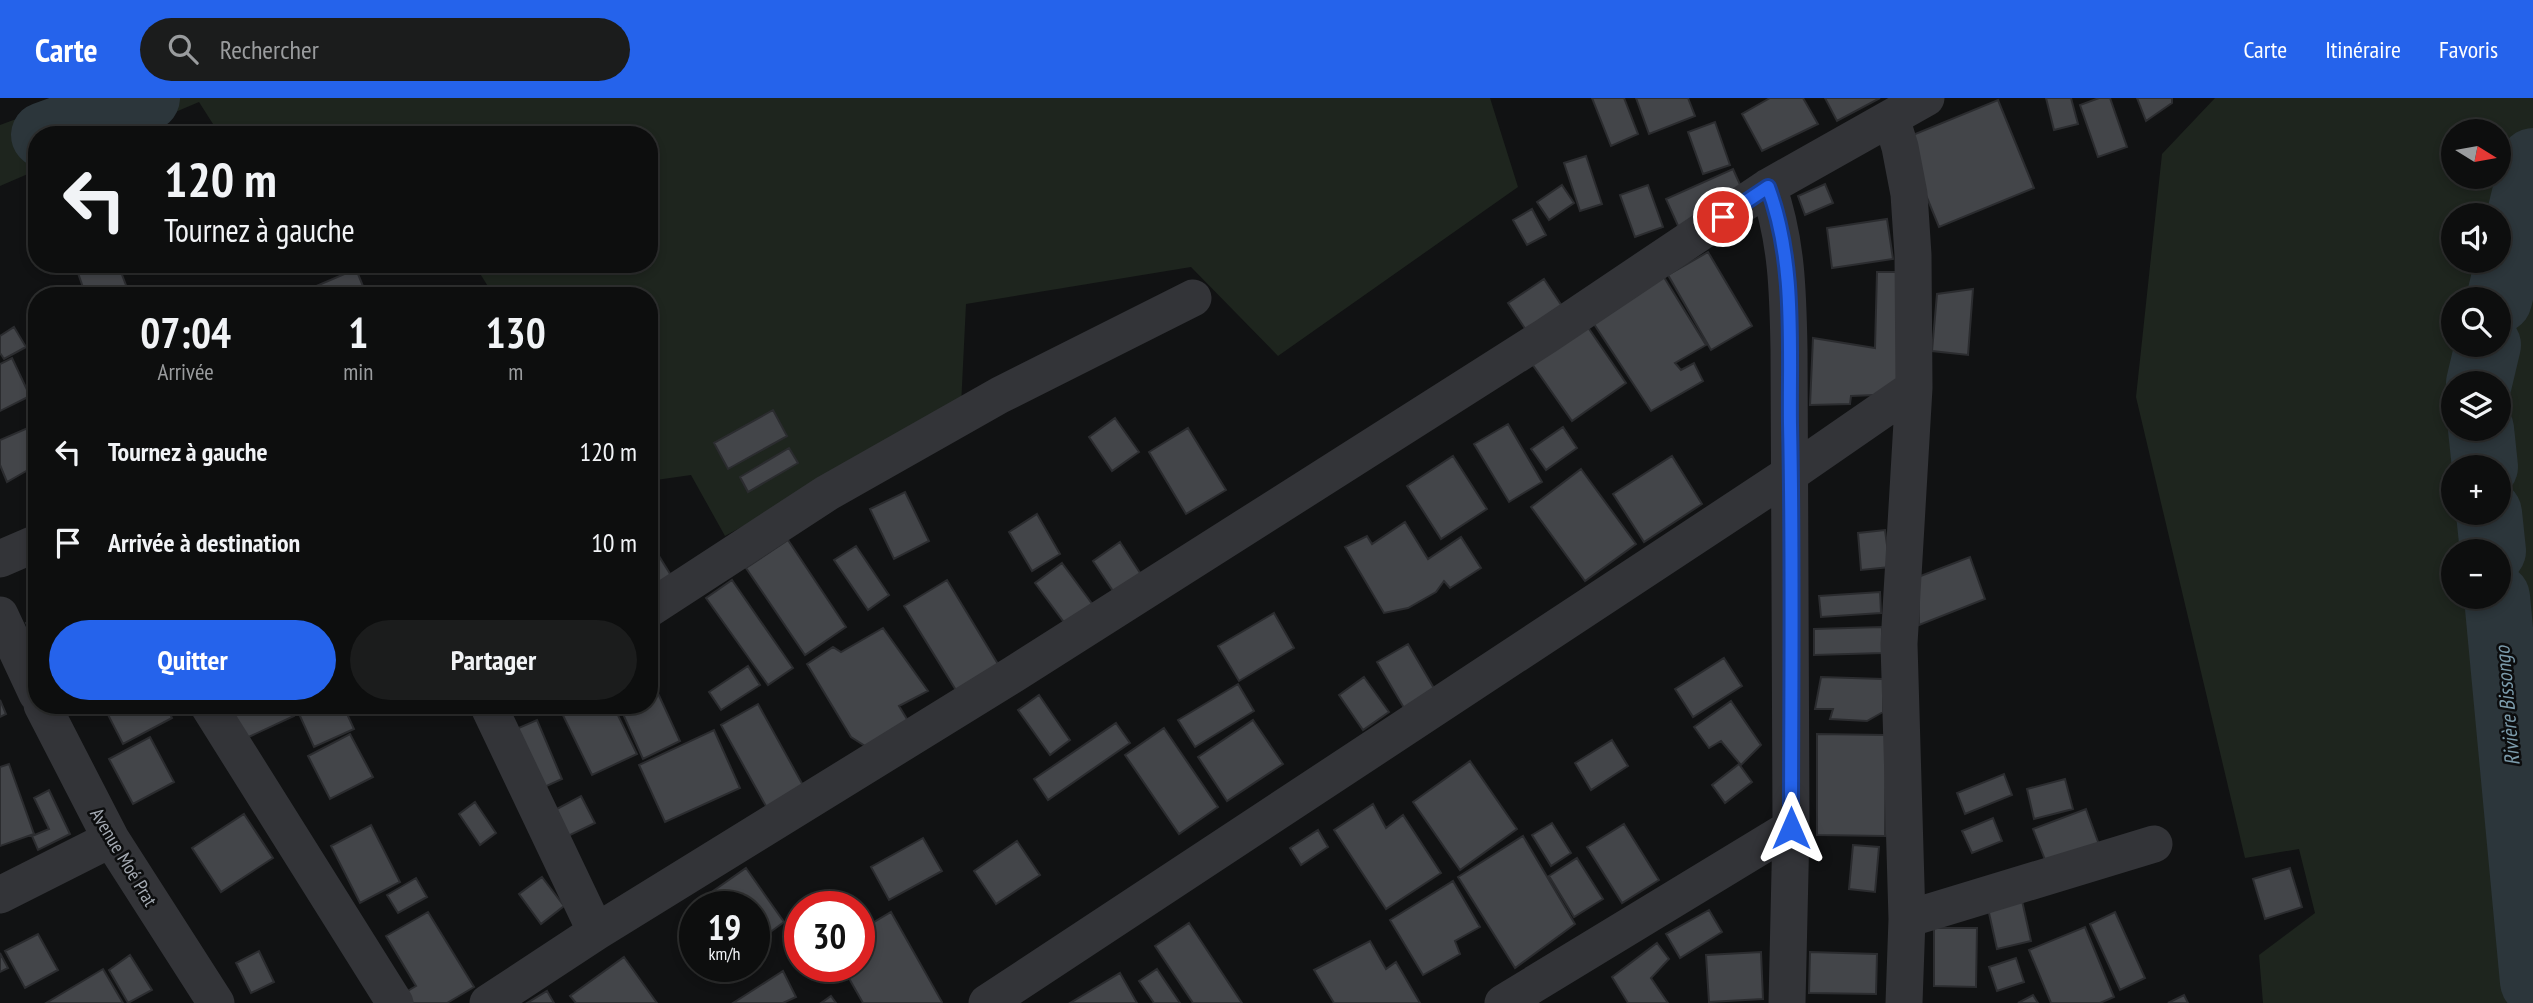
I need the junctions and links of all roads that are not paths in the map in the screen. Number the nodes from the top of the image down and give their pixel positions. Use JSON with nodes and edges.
{"nodes":[{"id":1,"x":1926,"y":98,"type":"edge"},
{"id":2,"x":1891,"y":118,"type":"junction"},
{"id":3,"x":1768,"y":187,"type":"junction"},
{"id":4,"x":1193,"y":298,"type":"dead end"},
{"id":5,"x":1914,"y":388,"type":"junction"},
{"id":6,"x":1791,"y":473,"type":"junction"},
{"id":7,"x":28,"y":547,"type":"edge"},
{"id":8,"x":0,"y":559,"type":"edge"},
{"id":9,"x":658,"y":603,"type":"edge"},
{"id":10,"x":4,"y":637,"type":"edge"},
{"id":11,"x":28,"y":678,"type":"edge"},
{"id":12,"x":47,"y":714,"type":"edge"},
{"id":13,"x":214,"y":714,"type":"edge"},
{"id":14,"x":497,"y":714,"type":"edge"},
{"id":15,"x":1791,"y":828,"type":"junction"},
{"id":16,"x":111,"y":839,"type":"junction"},
{"id":17,"x":2154,"y":844,"type":"dead end"},
{"id":18,"x":0,"y":895,"type":"edge"},
{"id":19,"x":1907,"y":919,"type":"junction"},
{"id":20,"x":596,"y":932,"type":"junction"},
{"id":21,"x":216,"y":1003,"type":"edge"},
{"id":22,"x":394,"y":1003,"type":"edge"},
{"id":23,"x":488,"y":1003,"type":"edge"},
{"id":24,"x":987,"y":1003,"type":"edge"},
{"id":25,"x":1503,"y":1003,"type":"edge"},
{"id":26,"x":1787,"y":1003,"type":"edge"},
{"id":27,"x":1904,"y":1003,"type":"edge"}],
"edges":[{"from":1,"to":2,"type":"street"},
{"from":2,"to":3,"type":"street"},
{"from":2,"to":5,"type":"street"},
{"from":3,"to":6,"type":"street"},
{"from":3,"to":20,"type":"street"},
{"from":4,"to":9,"type":"street"},
{"from":5,"to":6,"type":"street"},
{"from":5,"to":19,"type":"street"},
{"from":6,"to":15,"type":"street"},
{"from":6,"to":24,"type":"street"},
{"from":7,"to":8,"type":"street"},
{"from":10,"to":11,"type":"street"},
{"from":12,"to":16,"type":"street","name":"Avenue Moé Prat"},
{"from":13,"to":22,"type":"street"},
{"from":14,"to":20,"type":"street"},
{"from":15,"to":25,"type":"street"},
{"from":15,"to":26,"type":"street"},
{"from":16,"to":18,"type":"street"},
{"from":16,"to":21,"type":"street","name":"Avenue Moé Prat"},
{"from":17,"to":19,"type":"street"},
{"from":19,"to":27,"type":"street"},
{"from":20,"to":23,"type":"street"}]}
